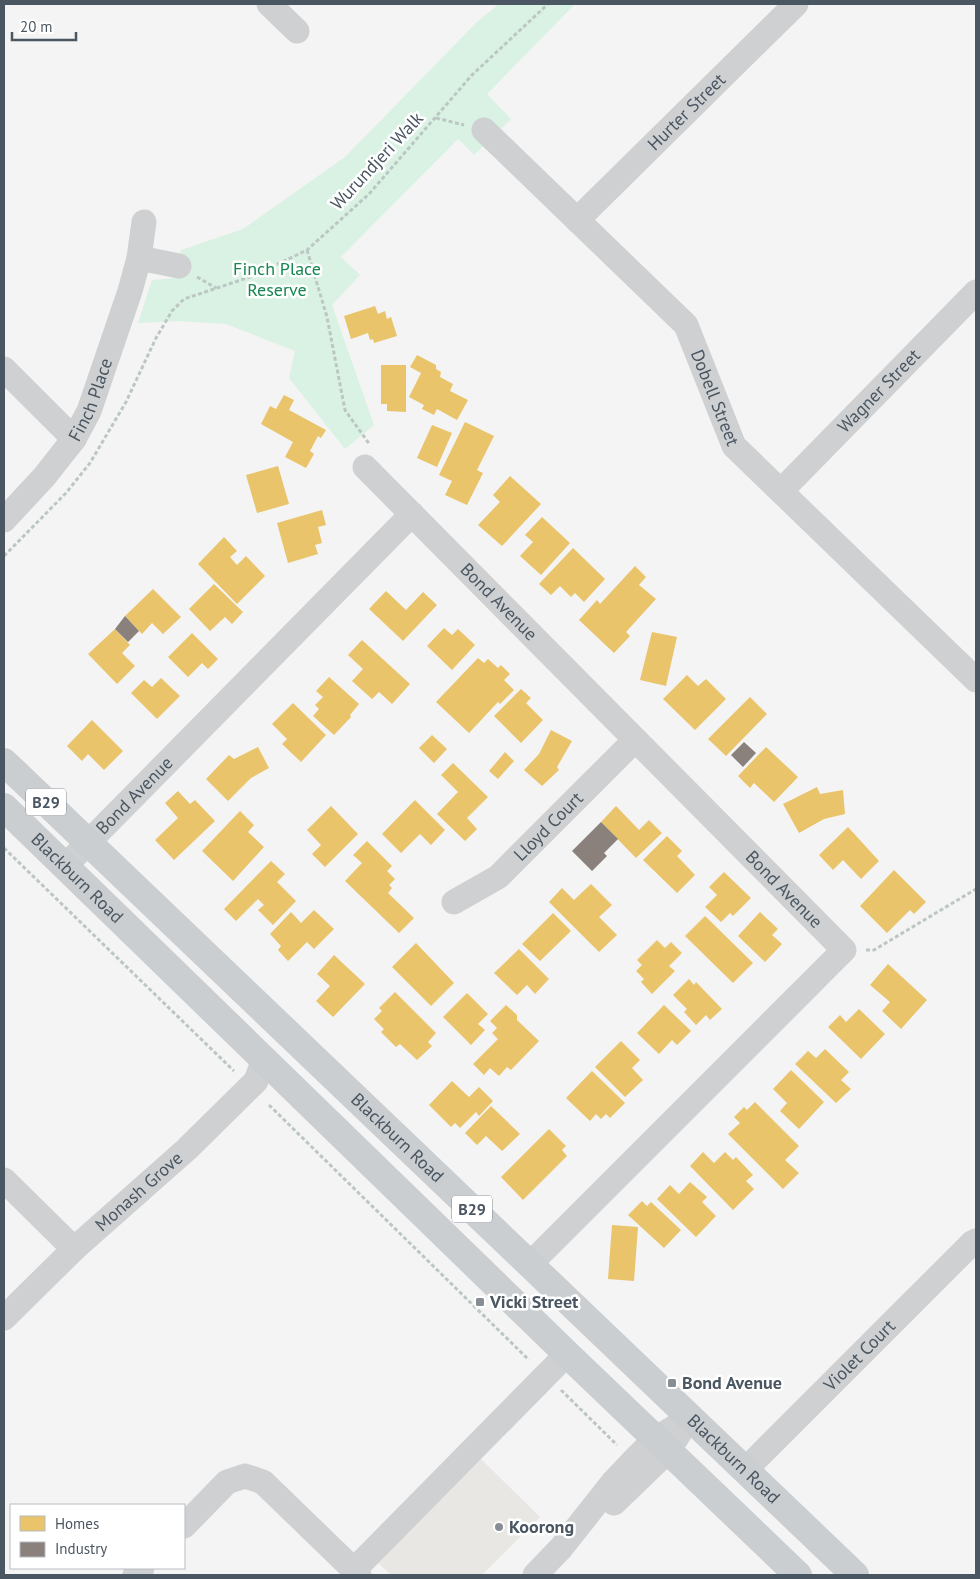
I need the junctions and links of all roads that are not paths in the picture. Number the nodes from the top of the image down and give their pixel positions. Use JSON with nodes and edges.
{"nodes":[{"id":1,"x":269,"y":4,"type":"edge"},
{"id":2,"x":796,"y":4,"type":"edge"},
{"id":3,"x":297,"y":31,"type":"dead end"},
{"id":4,"x":484,"y":130,"type":"road end"},
{"id":5,"x":577,"y":220,"type":"junction"},
{"id":6,"x":144,"y":222,"type":"dead end"},
{"id":7,"x":139,"y":258,"type":"junction"},
{"id":8,"x":179,"y":266,"type":"dead end"},
{"id":9,"x":976,"y":292,"type":"edge"},
{"id":10,"x":4,"y":369,"type":"edge"},
{"id":11,"x":74,"y":439,"type":"junction"},
{"id":12,"x":365,"y":467,"type":"road end"},
{"id":13,"x":781,"y":491,"type":"junction"},
{"id":14,"x":412,"y":514,"type":"junction"},
{"id":15,"x":4,"y":520,"type":"edge"},
{"id":16,"x":976,"y":680,"type":"edge"},
{"id":17,"x":636,"y":740,"type":"junction"},
{"id":18,"x":4,"y":762,"type":"edge"},
{"id":19,"x":4,"y":807,"type":"edge"},
{"id":20,"x":88,"y":843,"type":"junction"},
{"id":21,"x":65,"y":866,"type":"junction"},
{"id":22,"x":454,"y":902,"type":"dead end"},
{"id":23,"x":264,"y":1059,"type":"junction"},
{"id":24,"x":4,"y":1180,"type":"edge"},
{"id":25,"x":976,"y":1240,"type":"edge"},
{"id":26,"x":74,"y":1249,"type":"junction"},
{"id":27,"x":530,"y":1264,"type":"junction"},
{"id":28,"x":4,"y":1318,"type":"edge"},
{"id":29,"x":567,"y":1354,"type":"junction"},
{"id":30,"x":690,"y":1418,"type":"junction"},
{"id":31,"x":662,"y":1445,"type":"junction"},
{"id":32,"x":745,"y":1470,"type":"junction"},
{"id":33,"x":185,"y":1525,"type":"edge"},
{"id":34,"x":356,"y":1573,"type":"edge"},
{"id":35,"x":535,"y":1575,"type":"edge"},
{"id":36,"x":798,"y":1575,"type":"edge"},
{"id":37,"x":855,"y":1575,"type":"edge"}],
"edges":[{"from":1,"to":3,"type":"street"},
{"from":2,"to":5,"type":"street","name":"Hurter Street"},
{"from":4,"to":5,"type":"street","name":"Dobell Street"},
{"from":5,"to":13,"type":"street","name":"Dobell Street"},
{"from":6,"to":7,"type":"street","name":"Finch Place"},
{"from":7,"to":8,"type":"street"},
{"from":7,"to":11,"type":"street","name":"Finch Place"},
{"from":9,"to":13,"type":"street","name":"Wagner Street"},
{"from":10,"to":11,"type":"street"},
{"from":11,"to":15,"type":"street","name":"Finch Place"},
{"from":12,"to":14,"type":"street","name":"Bond Avenue"},
{"from":13,"to":16,"type":"street","name":"Dobell Street"},
{"from":14,"to":17,"type":"street","name":"Bond Avenue"},
{"from":14,"to":20,"type":"street","name":"Bond Avenue"},
{"from":17,"to":22,"type":"street","name":"Lloyd Court"},
{"from":17,"to":27,"type":"street","name":"Bond Avenue"},
{"from":18,"to":20,"type":"main road","name":"Blackburn Road","number":"B29"},
{"from":19,"to":21,"type":"main road","name":"Blackburn Road","number":"B29"},
{"from":20,"to":21,"type":"street","name":"Bond Avenue"},
{"from":20,"to":27,"type":"main road","name":"Blackburn Road","number":"B29"},
{"from":21,"to":23,"type":"main road","name":"Blackburn Road","number":"B29"},
{"from":23,"to":26,"type":"street","name":"Monash Grove"},
{"from":23,"to":29,"type":"main road","name":"Blackburn Road","number":"B29"},
{"from":24,"to":26,"type":"street"},
{"from":25,"to":32,"type":"street","name":"Violet Court"},
{"from":26,"to":28,"type":"street","name":"Monash Grove"},
{"from":27,"to":30,"type":"main road","name":"Blackburn Road","number":"B29"},
{"from":29,"to":31,"type":"main road","name":"Blackburn Road","number":"B29"},
{"from":29,"to":34,"type":"street"},
{"from":30,"to":31,"type":"street"},
{"from":30,"to":32,"type":"main road","name":"Blackburn Road","number":"B29"},
{"from":31,"to":35,"type":"street"},
{"from":31,"to":36,"type":"main road","name":"Blackburn Road","number":"B29"},
{"from":32,"to":37,"type":"main road","name":"Blackburn Road","number":"B29"},
{"from":33,"to":34,"type":"street"}]}
